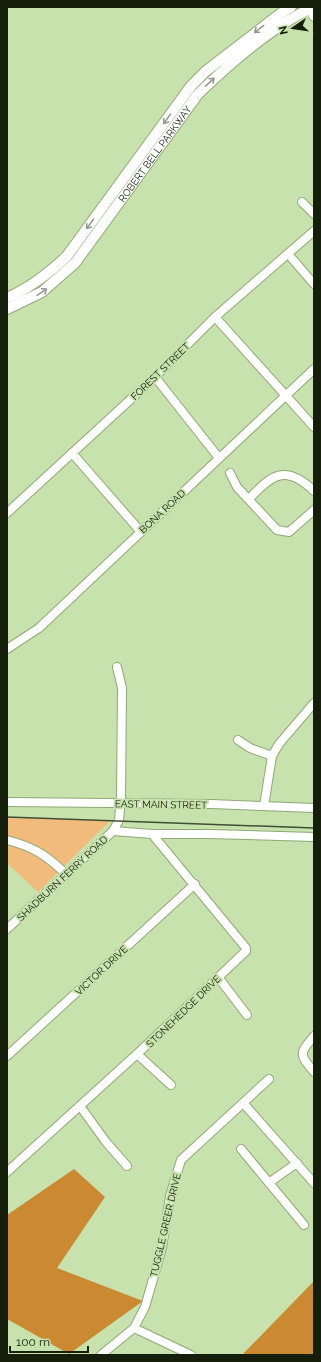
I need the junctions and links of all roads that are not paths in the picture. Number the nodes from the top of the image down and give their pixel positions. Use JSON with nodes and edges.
{"nodes":[{"id":1,"x":291,"y":7,"type":"edge"},
{"id":2,"x":314,"y":8,"type":"edge"},
{"id":3,"x":314,"y":18,"type":"edge"},
{"id":4,"x":302,"y":202,"type":"dead end"},
{"id":5,"x":314,"y":214,"type":"edge"},
{"id":6,"x":314,"y":231,"type":"edge"},
{"id":7,"x":288,"y":254,"type":"junction"},
{"id":8,"x":314,"y":284,"type":"edge"},
{"id":9,"x":7,"y":298,"type":"edge"},
{"id":10,"x":7,"y":309,"type":"edge"},
{"id":11,"x":215,"y":317,"type":"junction"},
{"id":12,"x":314,"y":369,"type":"edge"},
{"id":13,"x":155,"y":377,"type":"junction"},
{"id":14,"x":286,"y":396,"type":"junction"},
{"id":15,"x":314,"y":427,"type":"edge"},
{"id":16,"x":72,"y":453,"type":"junction"},
{"id":17,"x":219,"y":458,"type":"junction"},
{"id":18,"x":230,"y":473,"type":"dead end"},
{"id":19,"x":314,"y":491,"type":"edge"},
{"id":20,"x":249,"y":499,"type":"junction"},
{"id":21,"x":314,"y":510,"type":"edge"},
{"id":22,"x":7,"y":513,"type":"edge"},
{"id":23,"x":141,"y":532,"type":"junction"},
{"id":24,"x":7,"y":649,"type":"edge"},
{"id":25,"x":118,"y":667,"type":"dead end"},
{"id":26,"x":314,"y":703,"type":"edge"},
{"id":27,"x":238,"y":740,"type":"dead end"},
{"id":28,"x":272,"y":756,"type":"junction"},
{"id":29,"x":7,"y":802,"type":"edge"},
{"id":30,"x":121,"y":803,"type":"junction"},
{"id":31,"x":269,"y":806,"type":"junction"},
{"id":32,"x":314,"y":808,"type":"edge"},
{"id":33,"x":113,"y":831,"type":"junction"},
{"id":34,"x":152,"y":834,"type":"junction"},
{"id":35,"x":314,"y":837,"type":"edge"},
{"id":36,"x":7,"y":840,"type":"edge"},
{"id":37,"x":66,"y":874,"type":"junction"},
{"id":38,"x":195,"y":884,"type":"junction"},
{"id":39,"x":7,"y":929,"type":"edge"},
{"id":40,"x":218,"y":977,"type":"junction"},
{"id":41,"x":247,"y":1015,"type":"dead end"},
{"id":42,"x":314,"y":1036,"type":"edge"},
{"id":43,"x":137,"y":1054,"type":"junction"},
{"id":44,"x":7,"y":1056,"type":"edge"},
{"id":45,"x":314,"y":1072,"type":"edge"},
{"id":46,"x":269,"y":1079,"type":"dead end"},
{"id":47,"x":171,"y":1085,"type":"dead end"},
{"id":48,"x":244,"y":1104,"type":"junction"},
{"id":49,"x":80,"y":1106,"type":"junction"},
{"id":50,"x":241,"y":1149,"type":"dead end"},
{"id":51,"x":297,"y":1163,"type":"junction"},
{"id":52,"x":127,"y":1166,"type":"dead end"},
{"id":53,"x":7,"y":1172,"type":"edge"},
{"id":54,"x":270,"y":1182,"type":"junction"},
{"id":55,"x":314,"y":1183,"type":"edge"},
{"id":56,"x":304,"y":1225,"type":"dead end"},
{"id":57,"x":134,"y":1328,"type":"junction"},
{"id":58,"x":101,"y":1355,"type":"edge"},
{"id":59,"x":191,"y":1355,"type":"edge"}],
"edges":[{"from":1,"to":9,"type":"main road","name":"ROBERT BELL PARKWAY","one_way":true},
{"from":2,"to":3,"type":"street"},
{"from":10,"to":2,"type":"main road","name":"ROBERT BELL PARKWAY","one_way":true},
{"from":4,"to":5,"type":"street"},
{"from":6,"to":7,"type":"street","name":"FOREST STREET"},
{"from":7,"to":8,"type":"street"},
{"from":7,"to":11,"type":"street","name":"FOREST STREET"},
{"from":11,"to":13,"type":"street","name":"FOREST STREET"},
{"from":11,"to":14,"type":"street"},
{"from":12,"to":14,"type":"street","name":"BONA ROAD"},
{"from":13,"to":16,"type":"street","name":"FOREST STREET"},
{"from":13,"to":17,"type":"street"},
{"from":14,"to":15,"type":"street"},
{"from":14,"to":17,"type":"street","name":"BONA ROAD"},
{"from":16,"to":22,"type":"street","name":"FOREST STREET"},
{"from":16,"to":23,"type":"street"},
{"from":17,"to":23,"type":"street","name":"BONA ROAD"},
{"from":18,"to":20,"type":"street"},
{"from":19,"to":20,"type":"street"},
{"from":20,"to":21,"type":"street"},
{"from":23,"to":24,"type":"street","name":"BONA ROAD"},
{"from":25,"to":30,"type":"street","name":"SHADBURN FERRY ROAD"},
{"from":26,"to":28,"type":"street"},
{"from":27,"to":28,"type":"street"},
{"from":28,"to":31,"type":"street"},
{"from":29,"to":30,"type":"street","name":"EAST MAIN STREET"},
{"from":30,"to":31,"type":"street","name":"EAST MAIN STREET"},
{"from":30,"to":33,"type":"street","name":"SHADBURN FERRY ROAD"},
{"from":31,"to":32,"type":"street","name":"EAST MAIN STREET"},
{"from":33,"to":34,"type":"street"},
{"from":33,"to":37,"type":"street","name":"SHADBURN FERRY ROAD"},
{"from":34,"to":35,"type":"street"},
{"from":34,"to":38,"type":"street","name":"STONEHEDGE DRIVE"},
{"from":36,"to":37,"type":"street"},
{"from":37,"to":39,"type":"street","name":"SHADBURN FERRY ROAD"},
{"from":38,"to":40,"type":"street","name":"STONEHEDGE DRIVE"},
{"from":38,"to":44,"type":"street","name":"VICTOR DRIVE"},
{"from":40,"to":41,"type":"street"},
{"from":40,"to":43,"type":"street","name":"STONEHEDGE DRIVE"},
{"from":42,"to":45,"type":"street"},
{"from":43,"to":47,"type":"street"},
{"from":43,"to":49,"type":"street","name":"STONEHEDGE DRIVE"},
{"from":46,"to":48,"type":"street","name":"TUGGLE GREER DRIVE"},
{"from":48,"to":51,"type":"street"},
{"from":48,"to":57,"type":"street","name":"TUGGLE GREER DRIVE"},
{"from":49,"to":52,"type":"street"},
{"from":49,"to":53,"type":"street","name":"STONEHEDGE DRIVE"},
{"from":50,"to":54,"type":"street"},
{"from":51,"to":54,"type":"street"},
{"from":51,"to":55,"type":"street"},
{"from":54,"to":56,"type":"street"},
{"from":57,"to":58,"type":"street","name":"TUGGLE GREER DRIVE"},
{"from":57,"to":59,"type":"street"}]}
